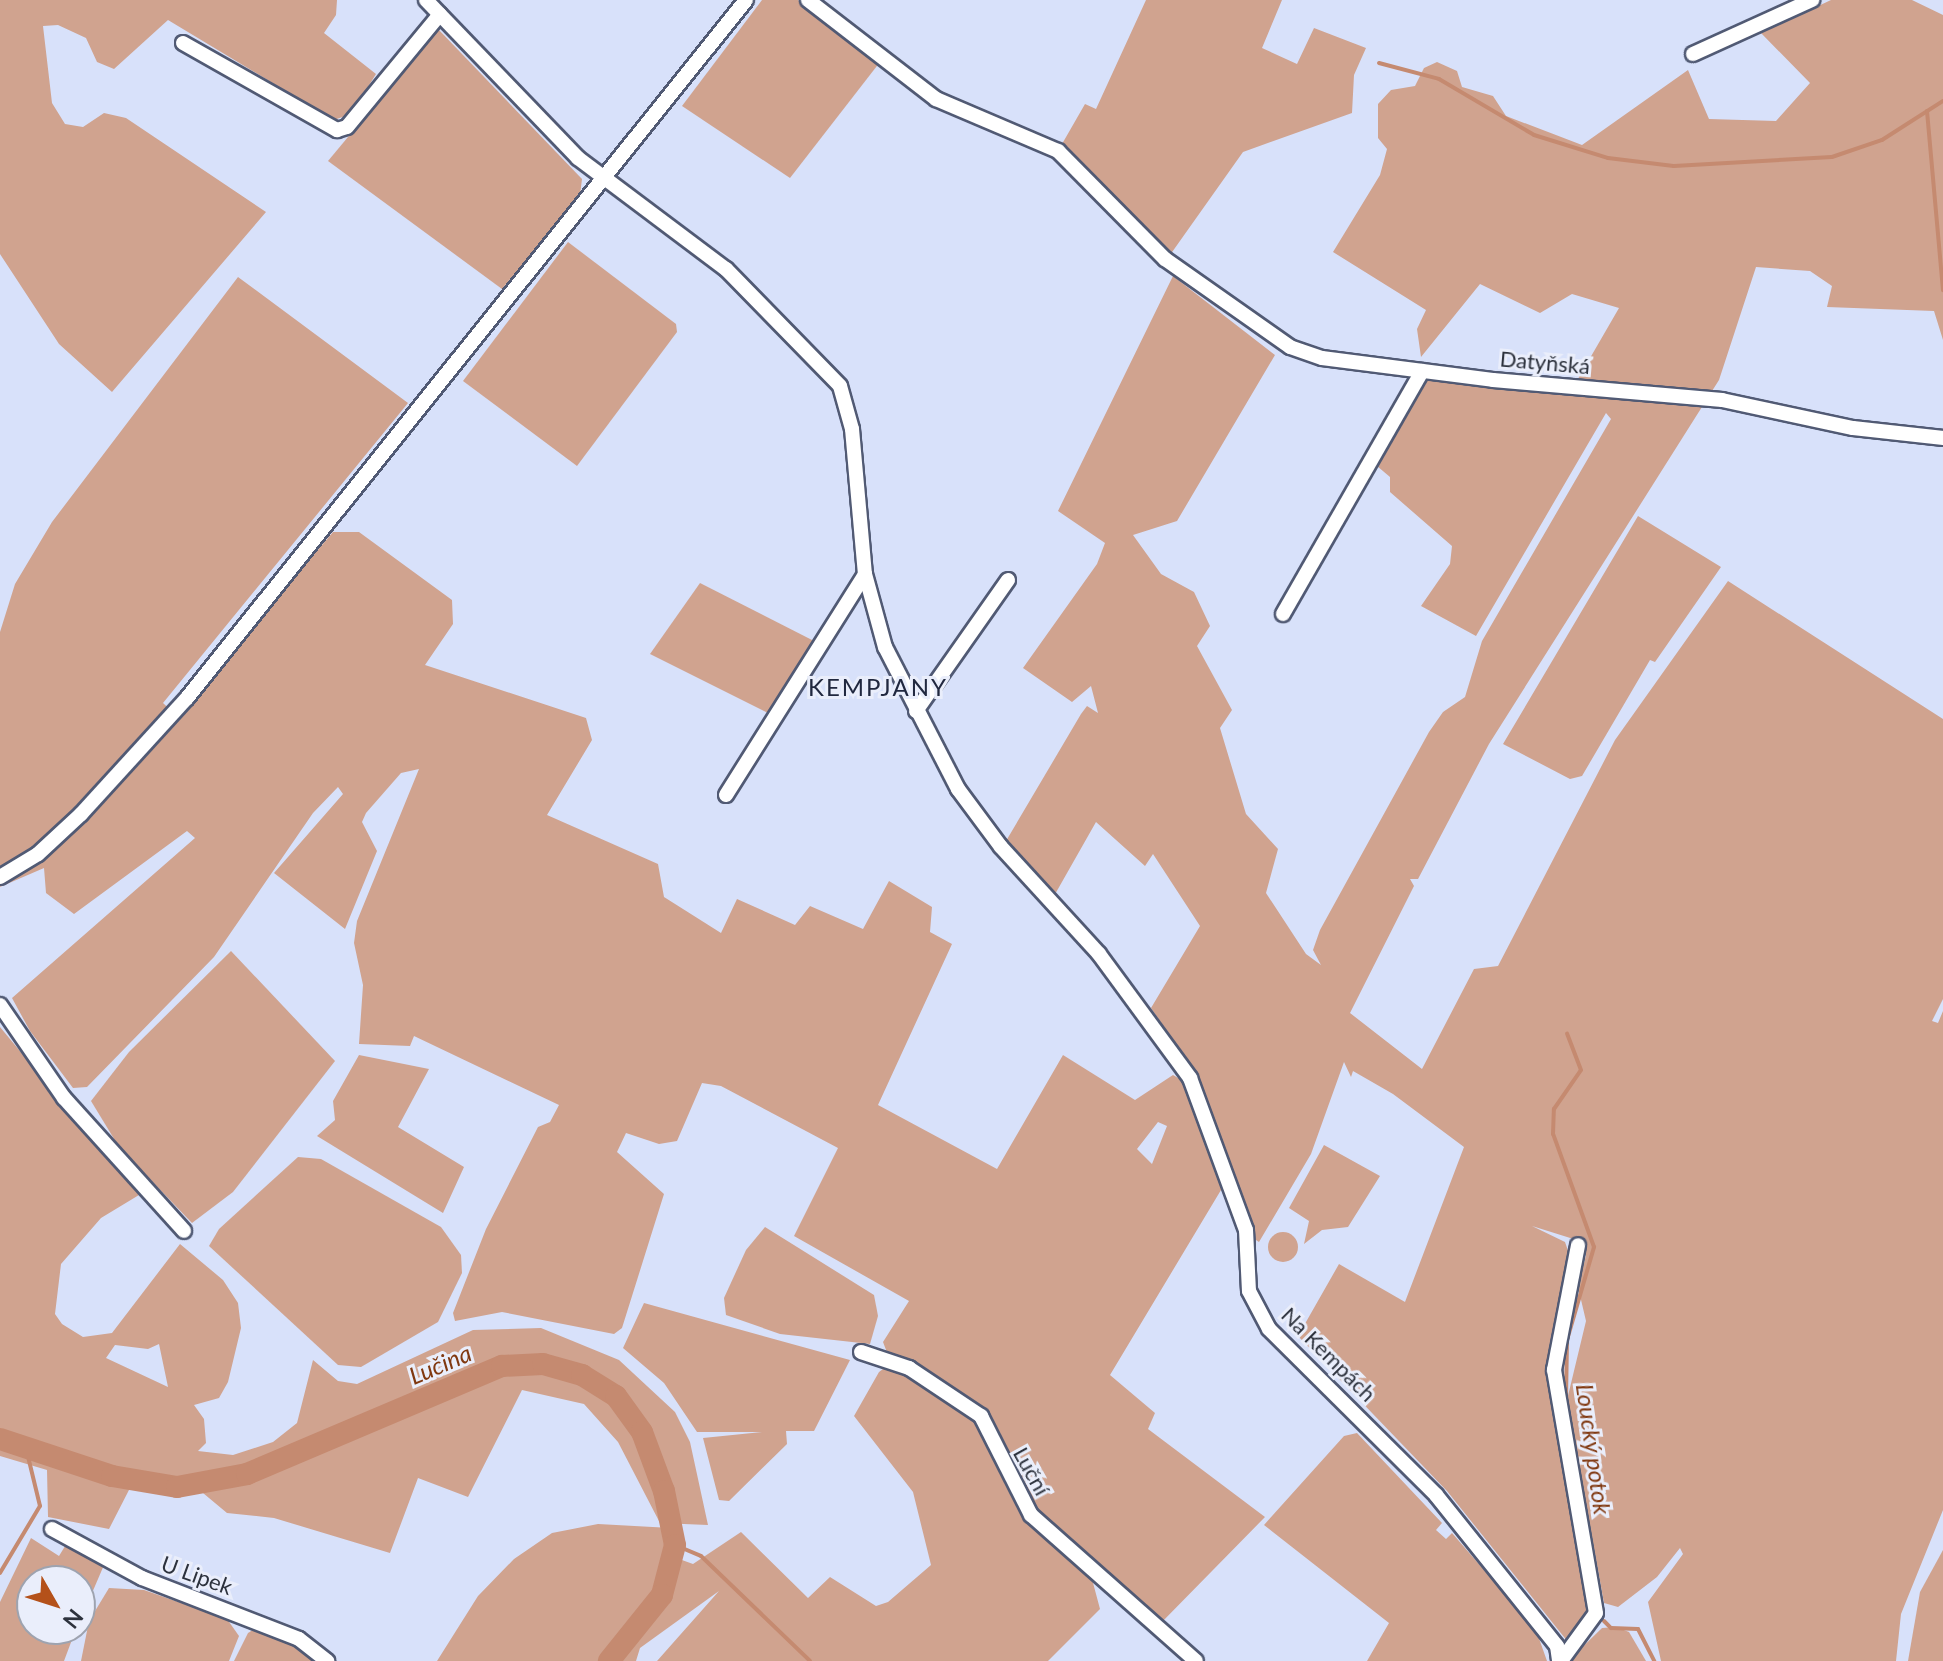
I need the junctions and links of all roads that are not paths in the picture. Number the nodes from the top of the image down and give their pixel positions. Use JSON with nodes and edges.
{"nodes":[{"id":1,"x":426,"y":0,"type":"edge"},
{"id":2,"x":746,"y":0,"type":"edge"},
{"id":3,"x":808,"y":0,"type":"edge"},
{"id":4,"x":1812,"y":0,"type":"edge"},
{"id":5,"x":440,"y":14,"type":"junction"},
{"id":6,"x":183,"y":43,"type":"dead end"},
{"id":7,"x":1693,"y":54,"type":"dead end"},
{"id":8,"x":605,"y":180,"type":"junction"},
{"id":9,"x":1422,"y":371,"type":"junction"},
{"id":10,"x":1943,"y":438,"type":"edge"},
{"id":11,"x":865,"y":574,"type":"junction"},
{"id":12,"x":1008,"y":580,"type":"dead end"},
{"id":13,"x":1283,"y":614,"type":"dead end"},
{"id":14,"x":916,"y":711,"type":"junction"},
{"id":15,"x":726,"y":795,"type":"dead end"},
{"id":16,"x":0,"y":877,"type":"edge"},
{"id":17,"x":0,"y":1005,"type":"edge"},
{"id":18,"x":184,"y":1231,"type":"dead end"},
{"id":19,"x":1578,"y":1245,"type":"dead end"},
{"id":20,"x":861,"y":1352,"type":"dead end"},
{"id":21,"x":52,"y":1529,"type":"dead end"},
{"id":22,"x":327,"y":1661,"type":"edge"},
{"id":23,"x":1196,"y":1661,"type":"edge"},
{"id":24,"x":1560,"y":1661,"type":"edge"}],
"edges":[{"from":1,"to":5,"type":"street","name":"Na Kempách"},
{"from":2,"to":8,"type":"street"},
{"from":3,"to":9,"type":"street","name":"Datyňská"},
{"from":4,"to":7,"type":"street"},
{"from":5,"to":6,"type":"street"},
{"from":5,"to":8,"type":"street","name":"Na Kempách"},
{"from":8,"to":11,"type":"street","name":"Na Kempách"},
{"from":8,"to":16,"type":"street"},
{"from":9,"to":10,"type":"street","name":"Datyňská"},
{"from":9,"to":13,"type":"street"},
{"from":11,"to":14,"type":"street","name":"Na Kempách"},
{"from":11,"to":15,"type":"street"},
{"from":12,"to":14,"type":"street"},
{"from":14,"to":24,"type":"street","name":"Na Kempách"},
{"from":17,"to":18,"type":"street"},
{"from":19,"to":24,"type":"street"},
{"from":20,"to":23,"type":"street","name":"Luční"},
{"from":21,"to":22,"type":"street","name":"U Lipek"}]}
